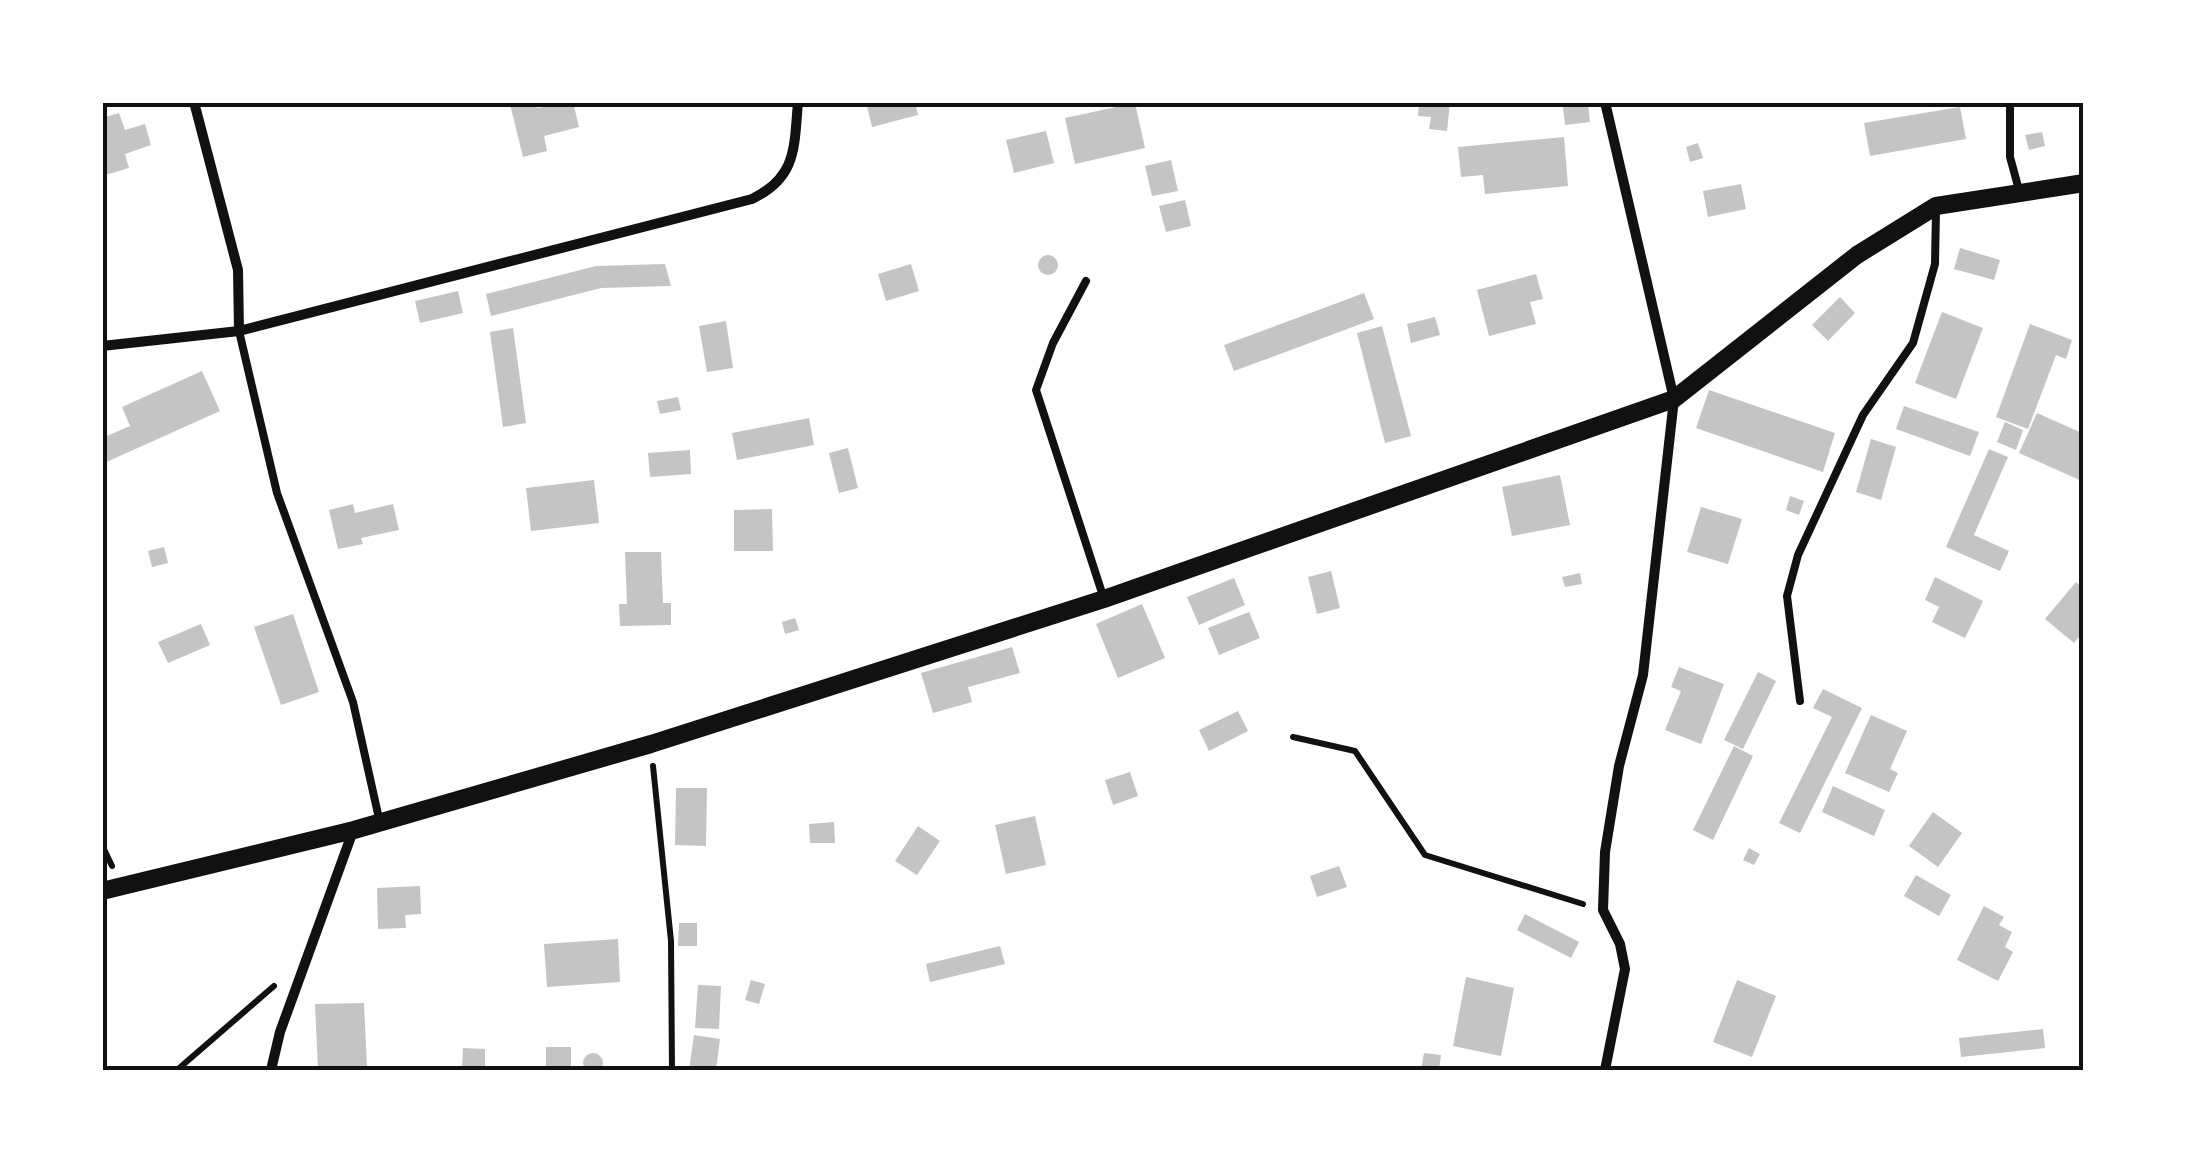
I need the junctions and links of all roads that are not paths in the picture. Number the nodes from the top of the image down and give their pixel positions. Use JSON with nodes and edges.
{"nodes":[{"id":1,"x":194,"y":102,"type":"edge"},
{"id":2,"x":798,"y":102,"type":"edge"},
{"id":3,"x":1605,"y":102,"type":"edge"},
{"id":4,"x":2010,"y":102,"type":"edge"},
{"id":5,"x":2084,"y":183,"type":"edge"},
{"id":6,"x":2019,"y":190,"type":"junction"},
{"id":7,"x":1936,"y":206,"type":"junction"},
{"id":8,"x":1086,"y":281,"type":"dead end"},
{"id":9,"x":240,"y":331,"type":"junction"},
{"id":10,"x":102,"y":346,"type":"edge"},
{"id":11,"x":1674,"y":399,"type":"junction"},
{"id":12,"x":1104,"y":600,"type":"junction"},
{"id":13,"x":1800,"y":701,"type":"dead end"},
{"id":14,"x":380,"y":824,"type":"junction"},
{"id":15,"x":354,"y":830,"type":"junction"},
{"id":16,"x":102,"y":891,"type":"edge"},
{"id":17,"x":271,"y":1070,"type":"edge"},
{"id":18,"x":1605,"y":1070,"type":"edge"}],
"edges":[{"from":1,"to":9,"type":"street"},
{"from":2,"to":9,"type":"street"},
{"from":3,"to":11,"type":"street"},
{"from":4,"to":6,"type":"lane"},
{"from":5,"to":6,"type":"street"},
{"from":6,"to":7,"type":"street"},
{"from":7,"to":11,"type":"street"},
{"from":7,"to":13,"type":"lane"},
{"from":8,"to":12,"type":"lane"},
{"from":9,"to":10,"type":"street"},
{"from":9,"to":14,"type":"lane"},
{"from":11,"to":12,"type":"street"},
{"from":11,"to":18,"type":"street"},
{"from":12,"to":14,"type":"street"},
{"from":14,"to":15,"type":"street"},
{"from":15,"to":16,"type":"street"},
{"from":15,"to":17,"type":"street"}]}
